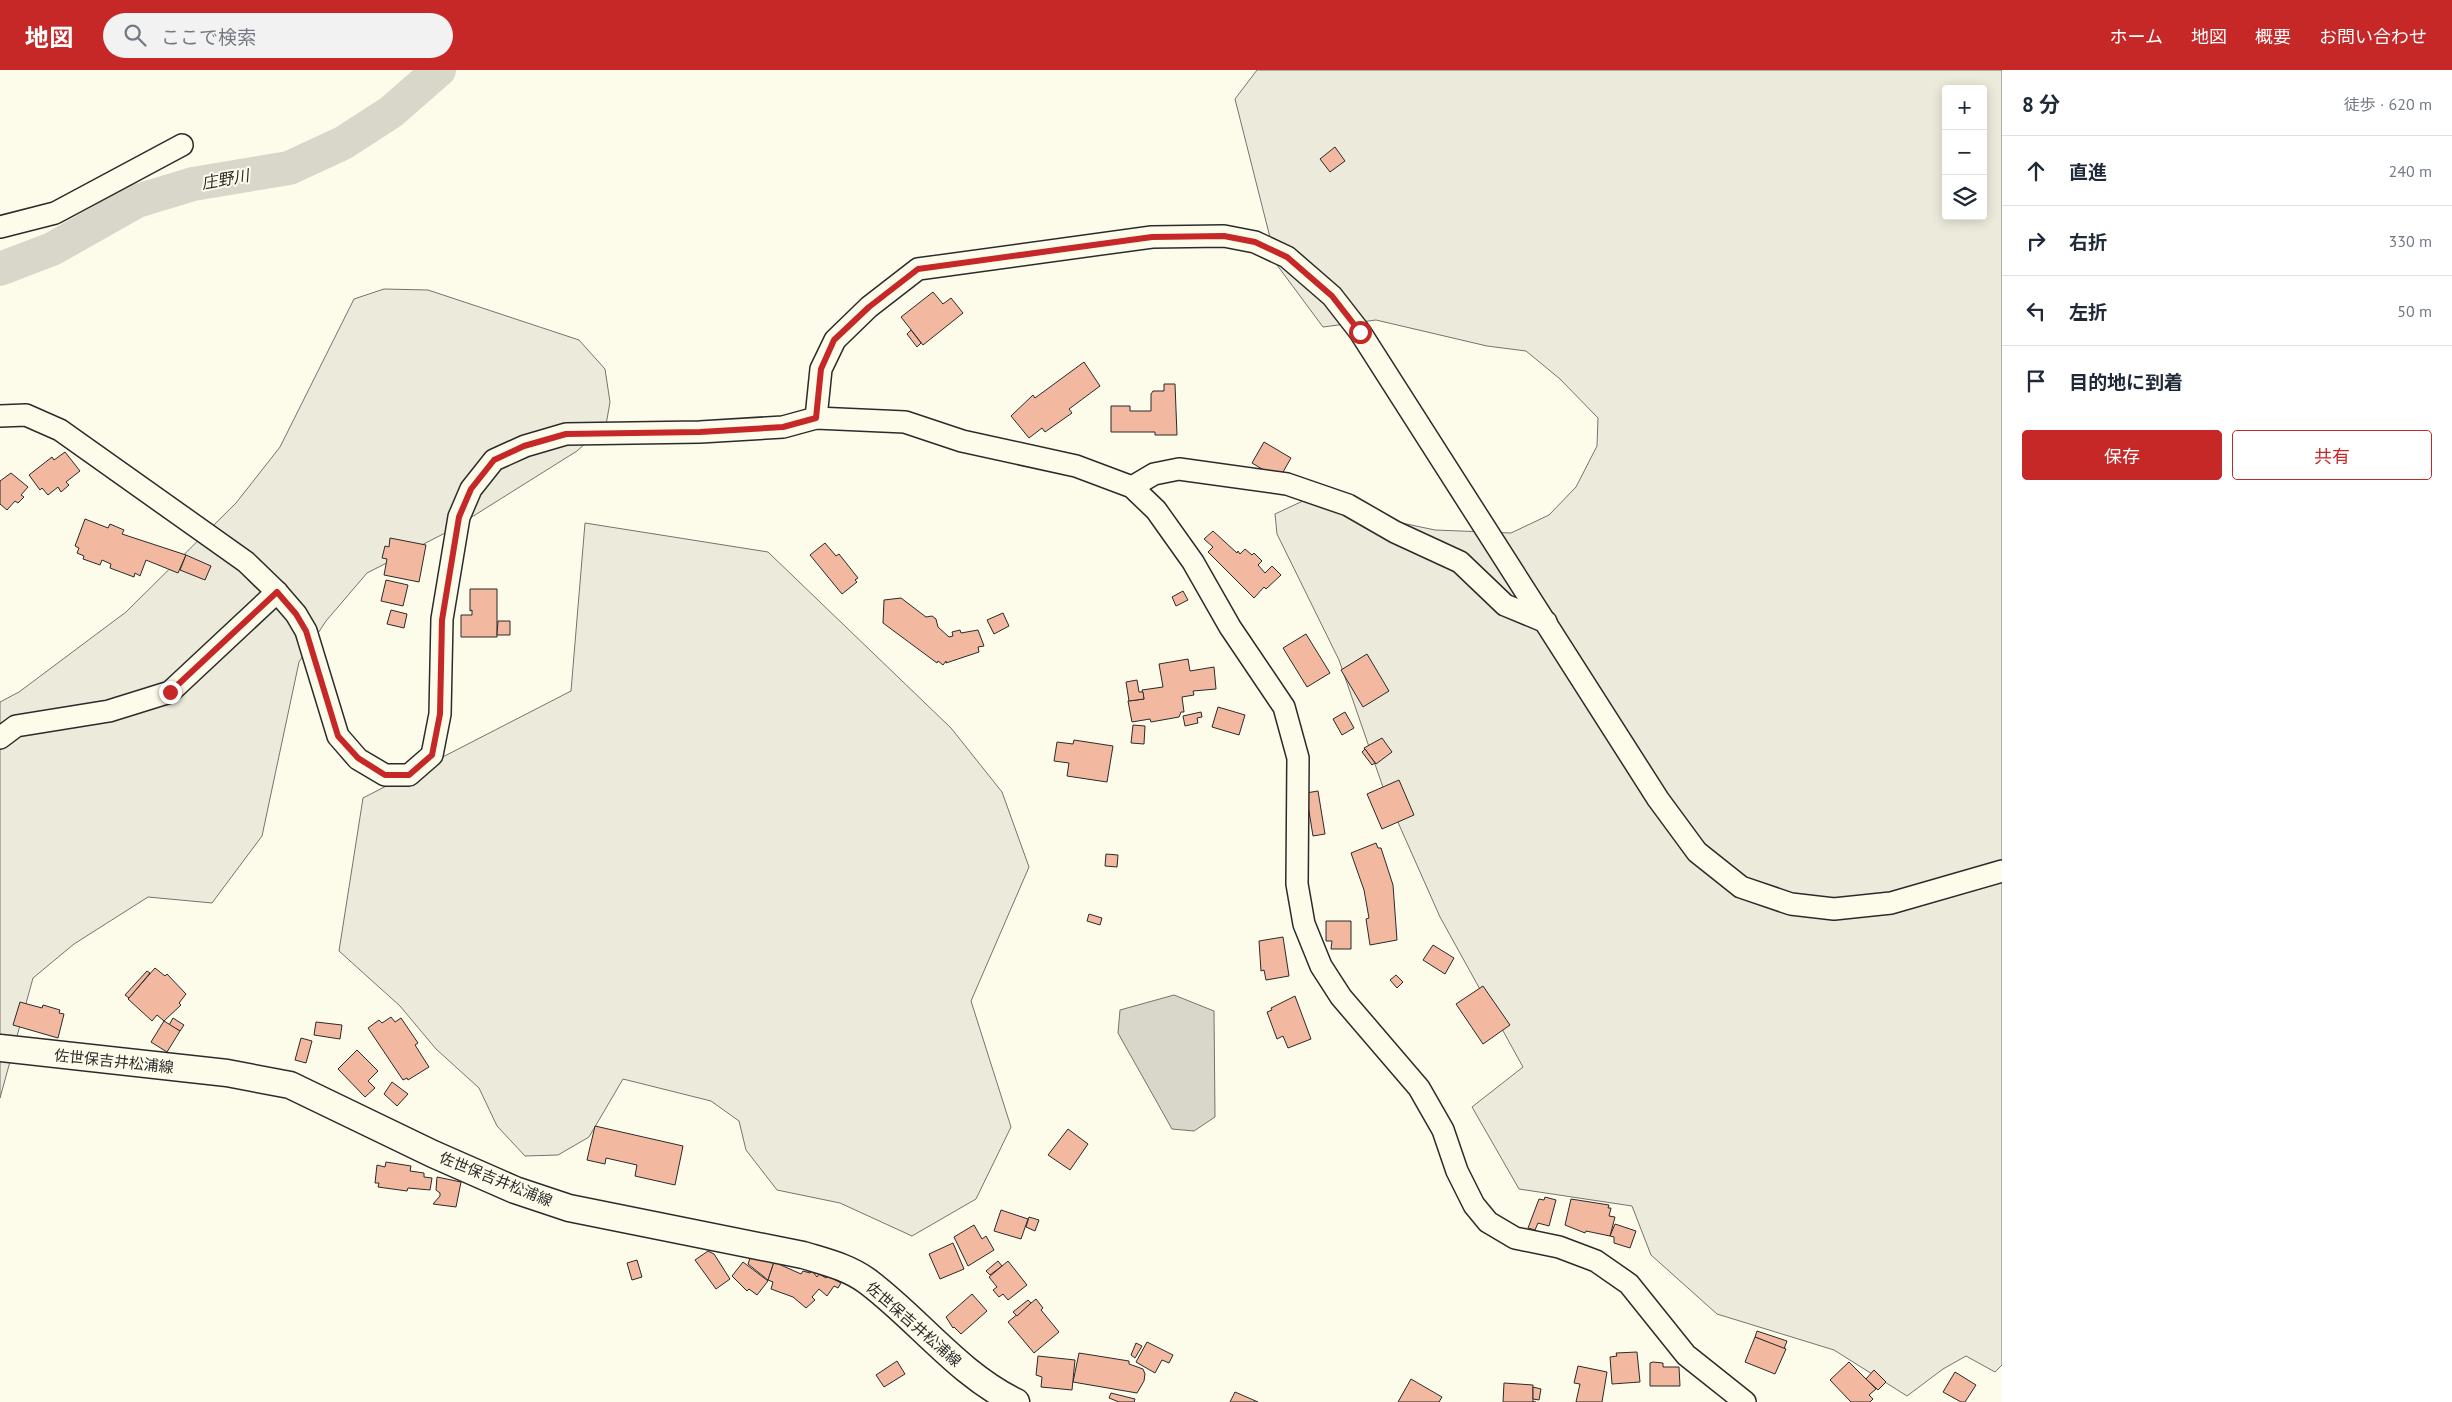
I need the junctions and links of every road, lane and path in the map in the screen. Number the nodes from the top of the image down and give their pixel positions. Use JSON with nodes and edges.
{"nodes":[{"id":1,"x":182,"y":145,"type":"dead end"},
{"id":2,"x":0,"y":227,"type":"edge"},
{"id":3,"x":0,"y":416,"type":"edge"},
{"id":4,"x":816,"y":418,"type":"junction"},
{"id":5,"x":1132,"y":487,"type":"junction"},
{"id":6,"x":277,"y":592,"type":"junction"},
{"id":7,"x":1546,"y":622,"type":"junction"},
{"id":8,"x":0,"y":738,"type":"edge"},
{"id":9,"x":2002,"y":871,"type":"edge"},
{"id":10,"x":0,"y":1048,"type":"edge"},
{"id":11,"x":1016,"y":1402,"type":"edge"},
{"id":12,"x":1745,"y":1402,"type":"edge"}],
"edges":[{"from":1,"to":2,"type":"street"},
{"from":3,"to":6,"type":"street"},
{"from":4,"to":5,"type":"street"},
{"from":4,"to":6,"type":"street"},
{"from":4,"to":7,"type":"street"},
{"from":5,"to":7,"type":"street"},
{"from":5,"to":12,"type":"street"},
{"from":6,"to":8,"type":"street"},
{"from":7,"to":9,"type":"street"},
{"from":10,"to":11,"type":"main road","name":"佐世保吉井松浦線"}]}
